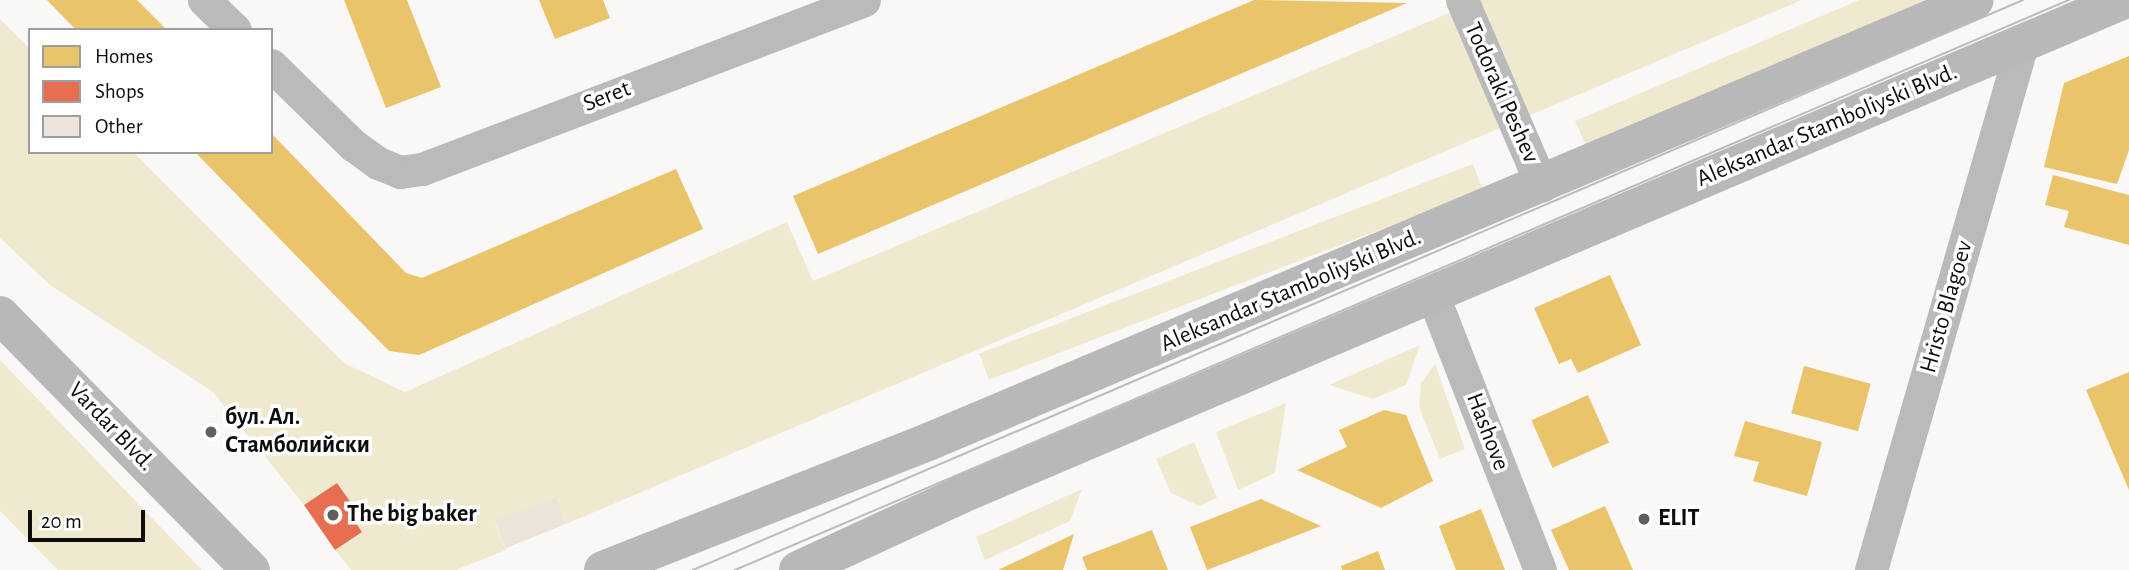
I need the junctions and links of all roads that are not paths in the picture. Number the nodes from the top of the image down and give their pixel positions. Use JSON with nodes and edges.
{"nodes":[{"id":1,"x":204,"y":0,"type":"edge"},
{"id":2,"x":864,"y":0,"type":"edge"},
{"id":3,"x":1462,"y":0,"type":"edge"},
{"id":4,"x":1975,"y":0,"type":"edge"},
{"id":5,"x":2124,"y":0,"type":"edge"},
{"id":6,"x":233,"y":28,"type":"edge"},
{"id":7,"x":2022,"y":44,"type":"junction"},
{"id":8,"x":273,"y":67,"type":"edge"},
{"id":9,"x":1542,"y":186,"type":"junction"},
{"id":10,"x":1432,"y":293,"type":"junction"},
{"id":11,"x":0,"y":315,"type":"edge"},
{"id":12,"x":251,"y":570,"type":"edge"},
{"id":13,"x":603,"y":570,"type":"edge"},
{"id":14,"x":798,"y":570,"type":"edge"},
{"id":15,"x":1541,"y":570,"type":"edge"},
{"id":16,"x":1871,"y":570,"type":"edge"}],
"edges":[{"from":1,"to":6,"type":"street"},
{"from":2,"to":8,"type":"street","name":"Seret"},
{"from":3,"to":9,"type":"street","name":"Todoraki Peshev"},
{"from":4,"to":9,"type":"street","name":"Aleksandar Stamboliyski Blvd."},
{"from":5,"to":7,"type":"street","name":"Aleksandar Stamboliyski Blvd."},
{"from":7,"to":10,"type":"street","name":"Aleksandar Stamboliyski Blvd."},
{"from":7,"to":16,"type":"street","name":"Hristo Blagoev"},
{"from":9,"to":13,"type":"street","name":"Aleksandar Stamboliyski Blvd."},
{"from":10,"to":14,"type":"street","name":"Aleksandar Stamboliyski Blvd."},
{"from":10,"to":15,"type":"street","name":"Hashove"},
{"from":11,"to":12,"type":"street","name":"Vardar Blvd."}]}
